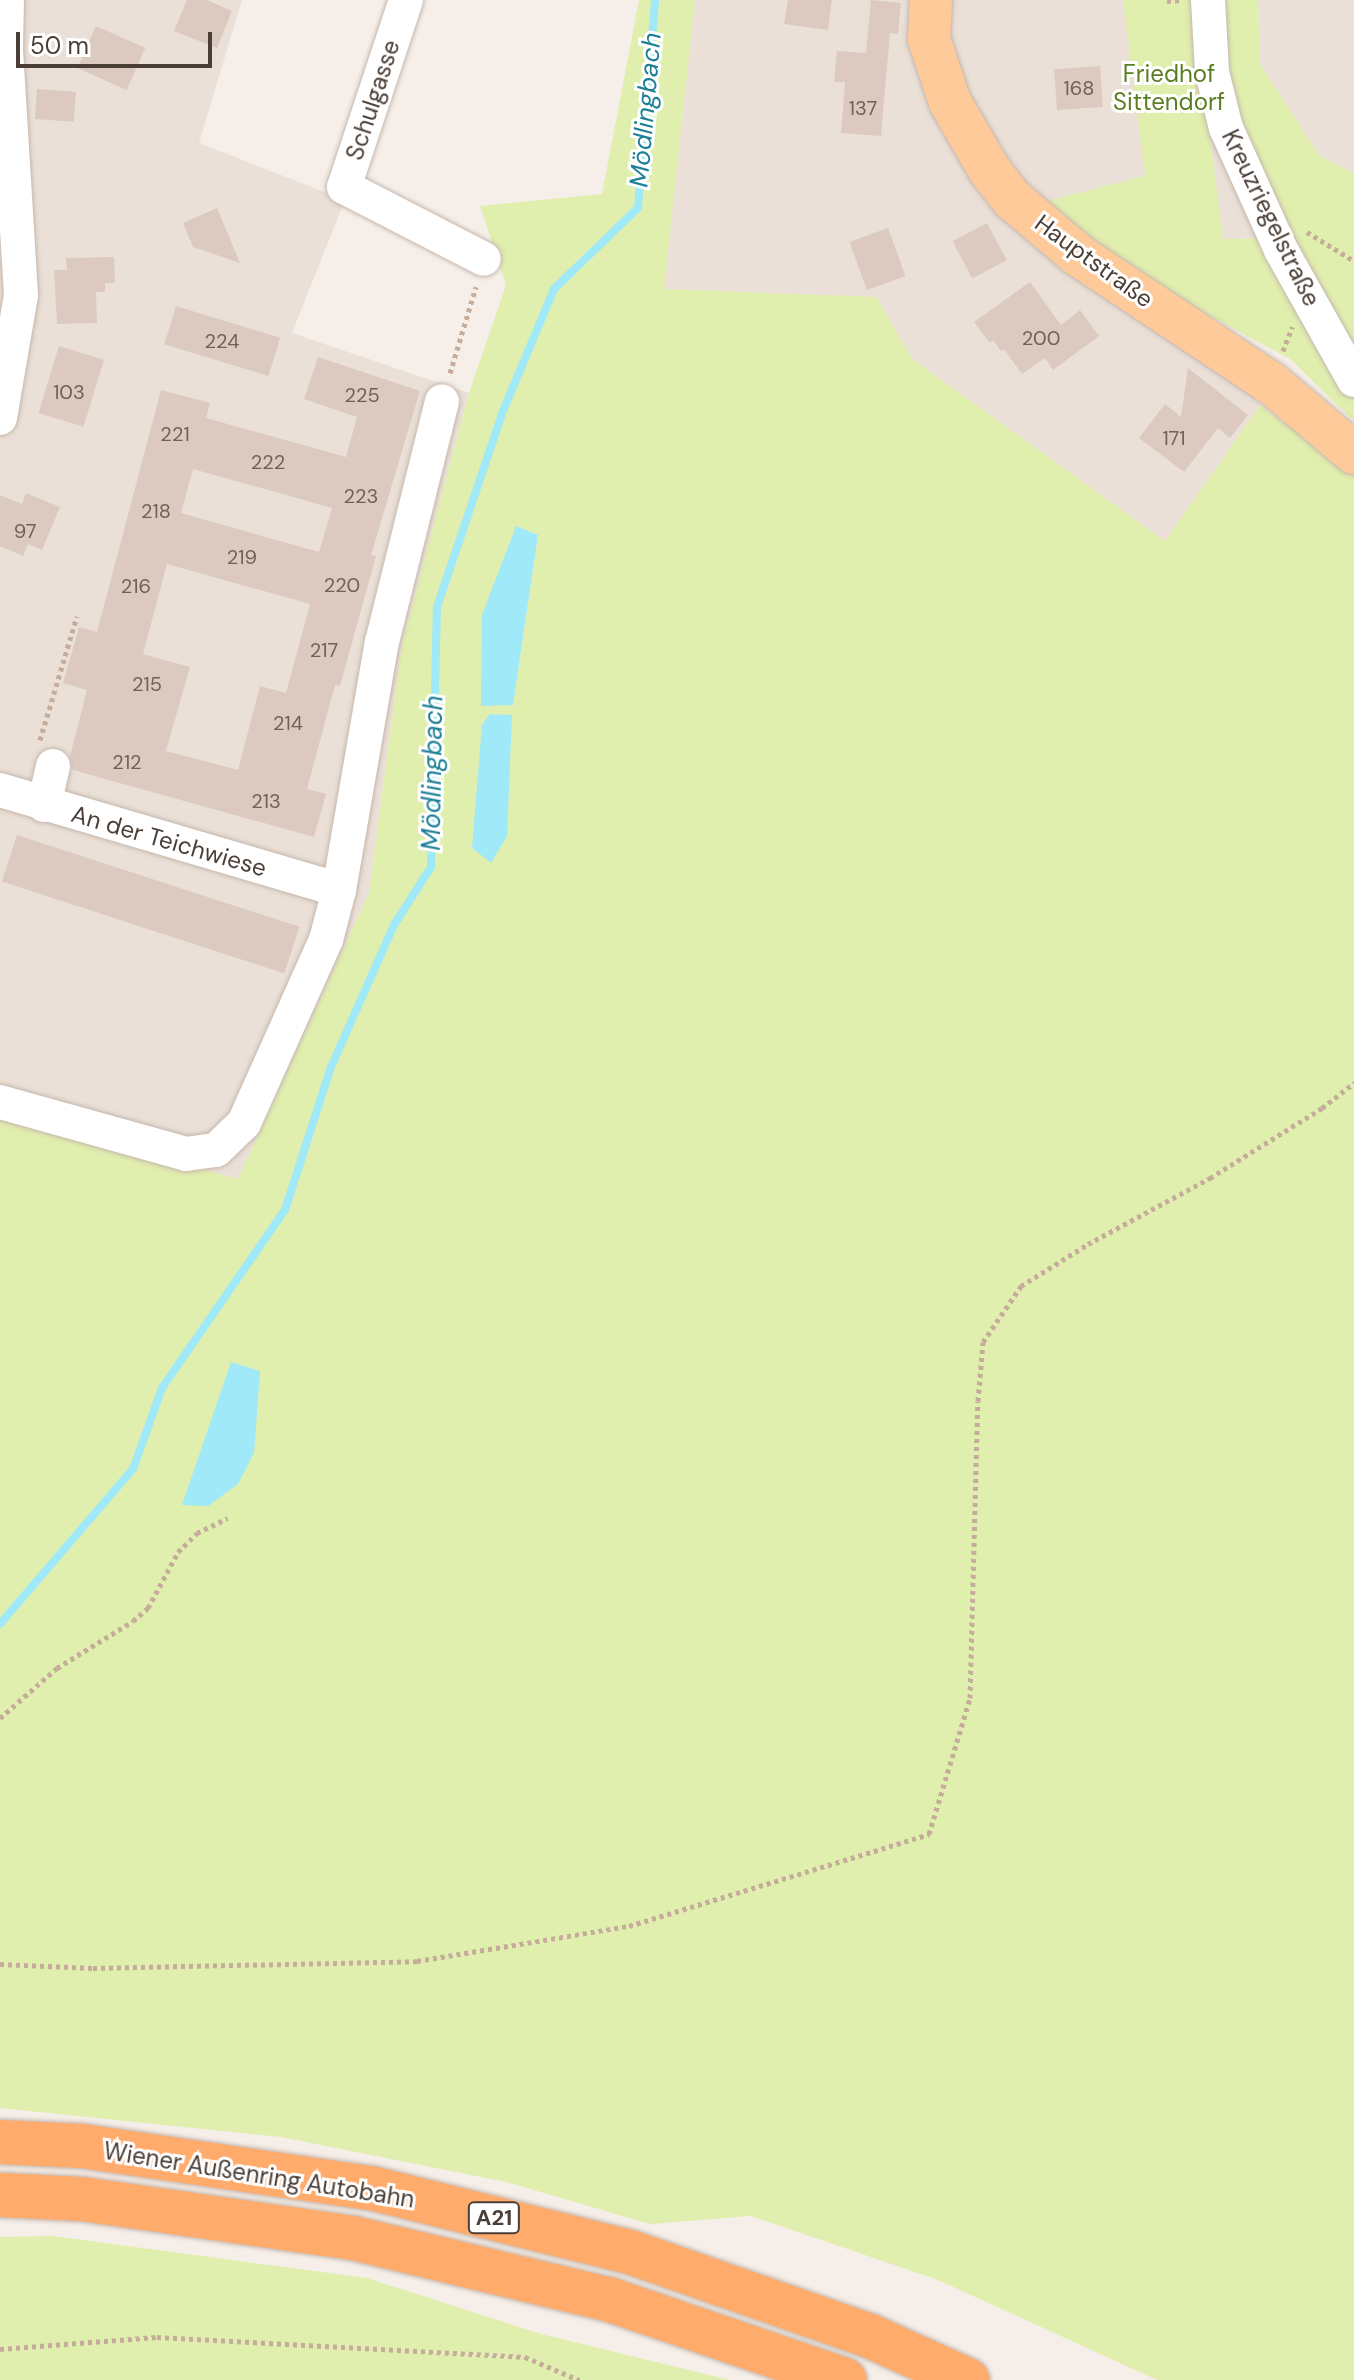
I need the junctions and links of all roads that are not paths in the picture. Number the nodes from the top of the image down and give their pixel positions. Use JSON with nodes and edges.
{"nodes":[{"id":1,"x":7,"y":0,"type":"edge"},
{"id":2,"x":406,"y":0,"type":"edge"},
{"id":3,"x":931,"y":0,"type":"edge"},
{"id":4,"x":1208,"y":0,"type":"edge"},
{"id":5,"x":484,"y":259,"type":"road end"},
{"id":6,"x":1354,"y":380,"type":"edge"},
{"id":7,"x":442,"y":401,"type":"road end"},
{"id":8,"x":0,"y":418,"type":"edge"},
{"id":9,"x":1354,"y":453,"type":"edge"},
{"id":10,"x":53,"y":766,"type":"dead end"},
{"id":11,"x":22,"y":798,"type":"edge"},
{"id":12,"x":339,"y":890,"type":"junction"},
{"id":13,"x":0,"y":1102,"type":"edge"},
{"id":14,"x":0,"y":2142,"type":"edge"},
{"id":15,"x":0,"y":2195,"type":"edge"},
{"id":16,"x":844,"y":2380,"type":"edge"},
{"id":17,"x":967,"y":2380,"type":"edge"}],
"edges":[{"from":1,"to":8,"type":"street"},
{"from":2,"to":5,"type":"street","name":"Schulgasse"},
{"from":3,"to":9,"type":"main road","name":"Hauptstraße"},
{"from":4,"to":6,"type":"street","name":"Kreuzriegelstraße"},
{"from":7,"to":12,"type":"street"},
{"from":10,"to":11,"type":"street"},
{"from":11,"to":12,"type":"street","name":"An der Teichwiese"},
{"from":12,"to":13,"type":"street"},
{"from":14,"to":17,"type":"highway","name":"Wiener Außenring Autobahn","number":"A21"},
{"from":15,"to":16,"type":"highway","name":"Wiener Außenring Autobahn","number":"A21"}]}
